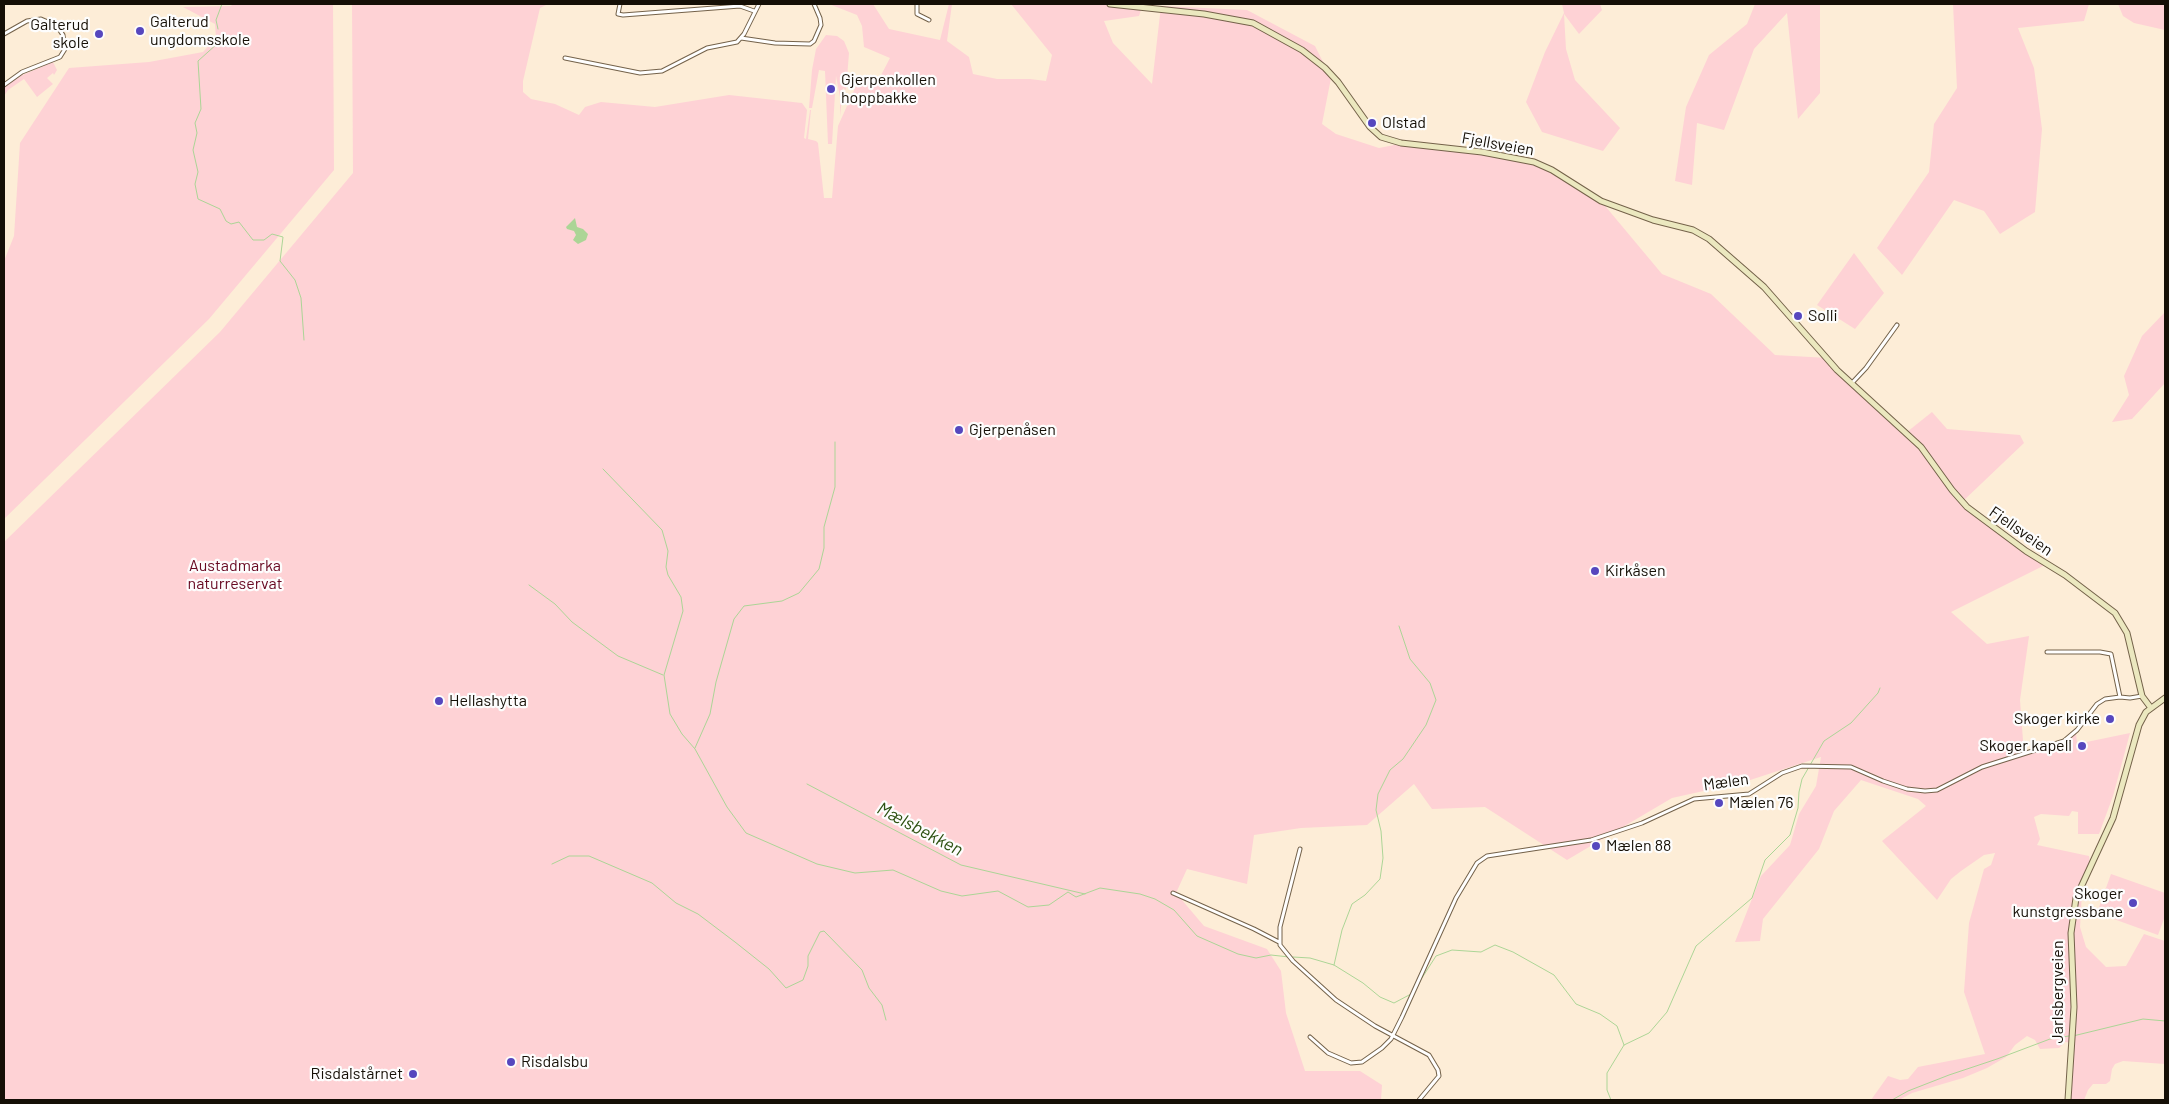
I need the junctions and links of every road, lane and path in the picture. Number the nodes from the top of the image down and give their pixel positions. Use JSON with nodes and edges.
{"nodes":[{"id":1,"x":620,"y":4,"type":"edge"},
{"id":2,"x":759,"y":4,"type":"edge"},
{"id":3,"x":814,"y":4,"type":"edge"},
{"id":4,"x":918,"y":4,"type":"edge"},
{"id":5,"x":1110,"y":4,"type":"edge"},
{"id":6,"x":730,"y":5,"type":"edge"},
{"id":7,"x":754,"y":11,"type":"junction"},
{"id":8,"x":929,"y":20,"type":"dead end"},
{"id":9,"x":4,"y":34,"type":"edge"},
{"id":10,"x":741,"y":38,"type":"junction"},
{"id":11,"x":565,"y":58,"type":"dead end"},
{"id":12,"x":4,"y":84,"type":"edge"},
{"id":13,"x":1896,"y":326,"type":"dead end"},
{"id":14,"x":1852,"y":384,"type":"junction"},
{"id":15,"x":2047,"y":652,"type":"dead end"},
{"id":16,"x":2142,"y":696,"type":"junction"},
{"id":17,"x":2120,"y":697,"type":"junction"},
{"id":18,"x":2165,"y":698,"type":"edge"},
{"id":19,"x":2151,"y":708,"type":"junction"},
{"id":20,"x":1300,"y":849,"type":"dead end"},
{"id":21,"x":1173,"y":893,"type":"dead end"},
{"id":22,"x":1279,"y":942,"type":"junction"},
{"id":23,"x":1393,"y":1035,"type":"junction"},
{"id":24,"x":1310,"y":1037,"type":"dead end"},
{"id":25,"x":1419,"y":1100,"type":"edge"},
{"id":26,"x":2068,"y":1100,"type":"edge"}],
"edges":[{"from":1,"to":6,"type":"street"},
{"from":2,"to":7,"type":"street"},
{"from":3,"to":10,"type":"street"},
{"from":4,"to":8,"type":"street"},
{"from":5,"to":14,"type":"main road","name":"Fjellsveien"},
{"from":6,"to":7,"type":"street"},
{"from":7,"to":10,"type":"street"},
{"from":9,"to":12,"type":"street"},
{"from":10,"to":11,"type":"street"},
{"from":13,"to":14,"type":"street"},
{"from":14,"to":16,"type":"main road","name":"Fjellsveien"},
{"from":15,"to":17,"type":"street"},
{"from":16,"to":17,"type":"street","name":"Mælen"},
{"from":16,"to":19,"type":"main road","name":"Fjellsveien"},
{"from":17,"to":23,"type":"street","name":"Mælen"},
{"from":18,"to":19,"type":"main road","name":"Jarlsbergveien"},
{"from":19,"to":26,"type":"main road","name":"Jarlsbergveien"},
{"from":20,"to":22,"type":"street"},
{"from":21,"to":22,"type":"street"},
{"from":22,"to":23,"type":"street"},
{"from":23,"to":24,"type":"street","name":"Mælen"},
{"from":23,"to":25,"type":"street"}]}
